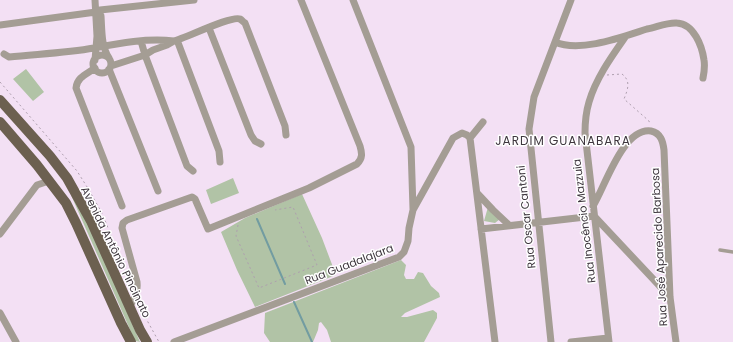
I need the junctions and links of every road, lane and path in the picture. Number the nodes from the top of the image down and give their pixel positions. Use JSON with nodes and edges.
{"nodes":[{"id":1,"x":95,"y":0,"type":"edge"},
{"id":2,"x":99,"y":0,"type":"edge"},
{"id":3,"x":194,"y":0,"type":"edge"},
{"id":4,"x":301,"y":0,"type":"edge"},
{"id":5,"x":353,"y":0,"type":"edge"},
{"id":6,"x":571,"y":0,"type":"edge"},
{"id":7,"x":98,"y":11,"type":"junction"},
{"id":8,"x":0,"y":25,"type":"edge"},
{"id":9,"x":209,"y":28,"type":"junction"},
{"id":10,"x":626,"y":36,"type":"junction"},
{"id":11,"x":141,"y":41,"type":"junction"},
{"id":12,"x":175,"y":41,"type":"junction"},
{"id":13,"x":555,"y":42,"type":"junction"},
{"id":14,"x":104,"y":45,"type":"junction"},
{"id":15,"x":95,"y":48,"type":"junction"},
{"id":16,"x":4,"y":54,"type":"dead end"},
{"id":17,"x":145,"y":55,"type":"junction"},
{"id":18,"x":109,"y":58,"type":"junction"},
{"id":19,"x":95,"y":60,"type":"junction"},
{"id":20,"x":110,"y":67,"type":"junction"},
{"id":21,"x":95,"y":68,"type":"junction"},
{"id":22,"x":603,"y":73,"type":"junction"},
{"id":23,"x":703,"y":78,"type":"dead end"},
{"id":24,"x":0,"y":100,"type":"edge"},
{"id":25,"x":0,"y":122,"type":"edge"},
{"id":26,"x":483,"y":122,"type":"dead end"},
{"id":27,"x":653,"y":131,"type":"junction"},
{"id":28,"x":13,"y":136,"type":"junction"},
{"id":29,"x":286,"y":136,"type":"dead end"},
{"id":30,"x":34,"y":138,"type":"junction"},
{"id":31,"x":470,"y":138,"type":"junction"},
{"id":32,"x":261,"y":144,"type":"dead end"},
{"id":33,"x":220,"y":162,"type":"dead end"},
{"id":34,"x":193,"y":170,"type":"dead end"},
{"id":35,"x":67,"y":178,"type":"junction"},
{"id":36,"x":49,"y":182,"type":"junction"},
{"id":37,"x":158,"y":191,"type":"dead end"},
{"id":38,"x":477,"y":193,"type":"junction"},
{"id":39,"x":122,"y":206,"type":"dead end"},
{"id":40,"x":593,"y":206,"type":"junction"},
{"id":41,"x":273,"y":210,"type":"dead end"},
{"id":42,"x":413,"y":210,"type":"junction"},
{"id":43,"x":239,"y":216,"type":"junction"},
{"id":44,"x":594,"y":216,"type":"junction"},
{"id":45,"x":538,"y":222,"type":"junction"},
{"id":46,"x":509,"y":225,"type":"junction"},
{"id":47,"x":481,"y":229,"type":"junction"},
{"id":48,"x":0,"y":234,"type":"edge"},
{"id":49,"x":720,"y":250,"type":"dead end"},
{"id":50,"x":733,"y":252,"type":"edge"},
{"id":51,"x":670,"y":297,"type":"junction"},
{"id":52,"x":130,"y":306,"type":"junction"},
{"id":53,"x":0,"y":313,"type":"edge"},
{"id":54,"x":153,"y":332,"type":"dead end"},
{"id":55,"x":608,"y":340,"type":"edge"},
{"id":56,"x":16,"y":342,"type":"edge"},
{"id":57,"x":131,"y":342,"type":"edge"},
{"id":58,"x":147,"y":342,"type":"edge"},
{"id":59,"x":160,"y":342,"type":"edge"},
{"id":60,"x":174,"y":342,"type":"edge"},
{"id":61,"x":495,"y":342,"type":"edge"},
{"id":62,"x":551,"y":342,"type":"edge"},
{"id":63,"x":571,"y":342,"type":"edge"},
{"id":64,"x":676,"y":342,"type":"edge"}],
"edges":[{"from":1,"to":7,"type":"street"},
{"from":2,"to":7,"type":"street"},
{"from":3,"to":7,"type":"street"},
{"from":4,"to":43,"type":"street"},
{"from":5,"to":42,"type":"street"},
{"from":6,"to":13,"type":"street","name":"Rua Oscar Cantoni"},
{"from":7,"to":8,"type":"street"},
{"from":7,"to":14,"type":"street"},
{"from":7,"to":15,"type":"street"},
{"from":9,"to":12,"type":"street"},
{"from":9,"to":29,"type":"street"},
{"from":9,"to":32,"type":"street"},
{"from":10,"to":13,"type":"street"},
{"from":10,"to":22,"type":"street","name":"Rua Inocêncio Mazzuia"},
{"from":10,"to":23,"type":"street"},
{"from":11,"to":12,"type":"street"},
{"from":11,"to":14,"type":"street"},
{"from":11,"to":17,"type":"street"},
{"from":12,"to":17,"type":"street"},
{"from":12,"to":33,"type":"street"},
{"from":13,"to":45,"type":"street","name":"Rua Oscar Cantoni"},
{"from":14,"to":15,"type":"street"},
{"from":14,"to":18,"type":"street"},
{"from":15,"to":16,"type":"street"},
{"from":15,"to":19,"type":"street"},
{"from":17,"to":20,"type":"street"},
{"from":17,"to":34,"type":"street"},
{"from":18,"to":19,"type":"street"},
{"from":18,"to":20,"type":"street"},
{"from":19,"to":21,"type":"street"},
{"from":20,"to":21,"type":"street"},
{"from":20,"to":37,"type":"street"},
{"from":21,"to":39,"type":"street"},
{"from":22,"to":27,"type":"path"},
{"from":22,"to":40,"type":"street","name":"Rua Inocêncio Mazzuia"},
{"from":24,"to":30,"type":"main road","name":"Avenida Antônio Pincinato"},
{"from":25,"to":28,"type":"main road","name":"Avenida Antônio Pincinato"},
{"from":26,"to":31,"type":"street"},
{"from":27,"to":40,"type":"street"},
{"from":27,"to":51,"type":"street","name":"Rua José Aparecido Barbosa"},
{"from":28,"to":30,"type":"main road"},
{"from":28,"to":36,"type":"main road","name":"Avenida Antônio Pincinato"},
{"from":30,"to":35,"type":"main road","name":"Avenida Antônio Pincinato"},
{"from":31,"to":38,"type":"street"},
{"from":31,"to":42,"type":"street","name":"Rua Guadalajara"},
{"from":35,"to":36,"type":"main road"},
{"from":35,"to":52,"type":"main road","name":"Avenida Antônio Pincinato"},
{"from":36,"to":48,"type":"street"},
{"from":36,"to":57,"type":"main road","name":"Avenida Antônio Pincinato"},
{"from":38,"to":46,"type":"street"},
{"from":38,"to":47,"type":"street"},
{"from":40,"to":44,"type":"street","name":"Rua Inocêncio Mazzuia"},
{"from":41,"to":43,"type":"path"},
{"from":42,"to":60,"type":"street","name":"Rua Guadalajara"},
{"from":43,"to":52,"type":"street"},
{"from":44,"to":45,"type":"street"},
{"from":44,"to":51,"type":"street"},
{"from":44,"to":55,"type":"street","name":"Rua Inocêncio Mazzuia"},
{"from":45,"to":46,"type":"street"},
{"from":45,"to":62,"type":"street","name":"Rua Oscar Cantoni"},
{"from":46,"to":47,"type":"street"},
{"from":47,"to":61,"type":"street"},
{"from":49,"to":50,"type":"lane"},
{"from":51,"to":64,"type":"street","name":"Rua José Aparecido Barbosa"},
{"from":52,"to":58,"type":"main road","name":"Avenida Antônio Pincinato"},
{"from":53,"to":56,"type":"street"},
{"from":54,"to":59,"type":"path"},
{"from":55,"to":63,"type":"street"}]}
